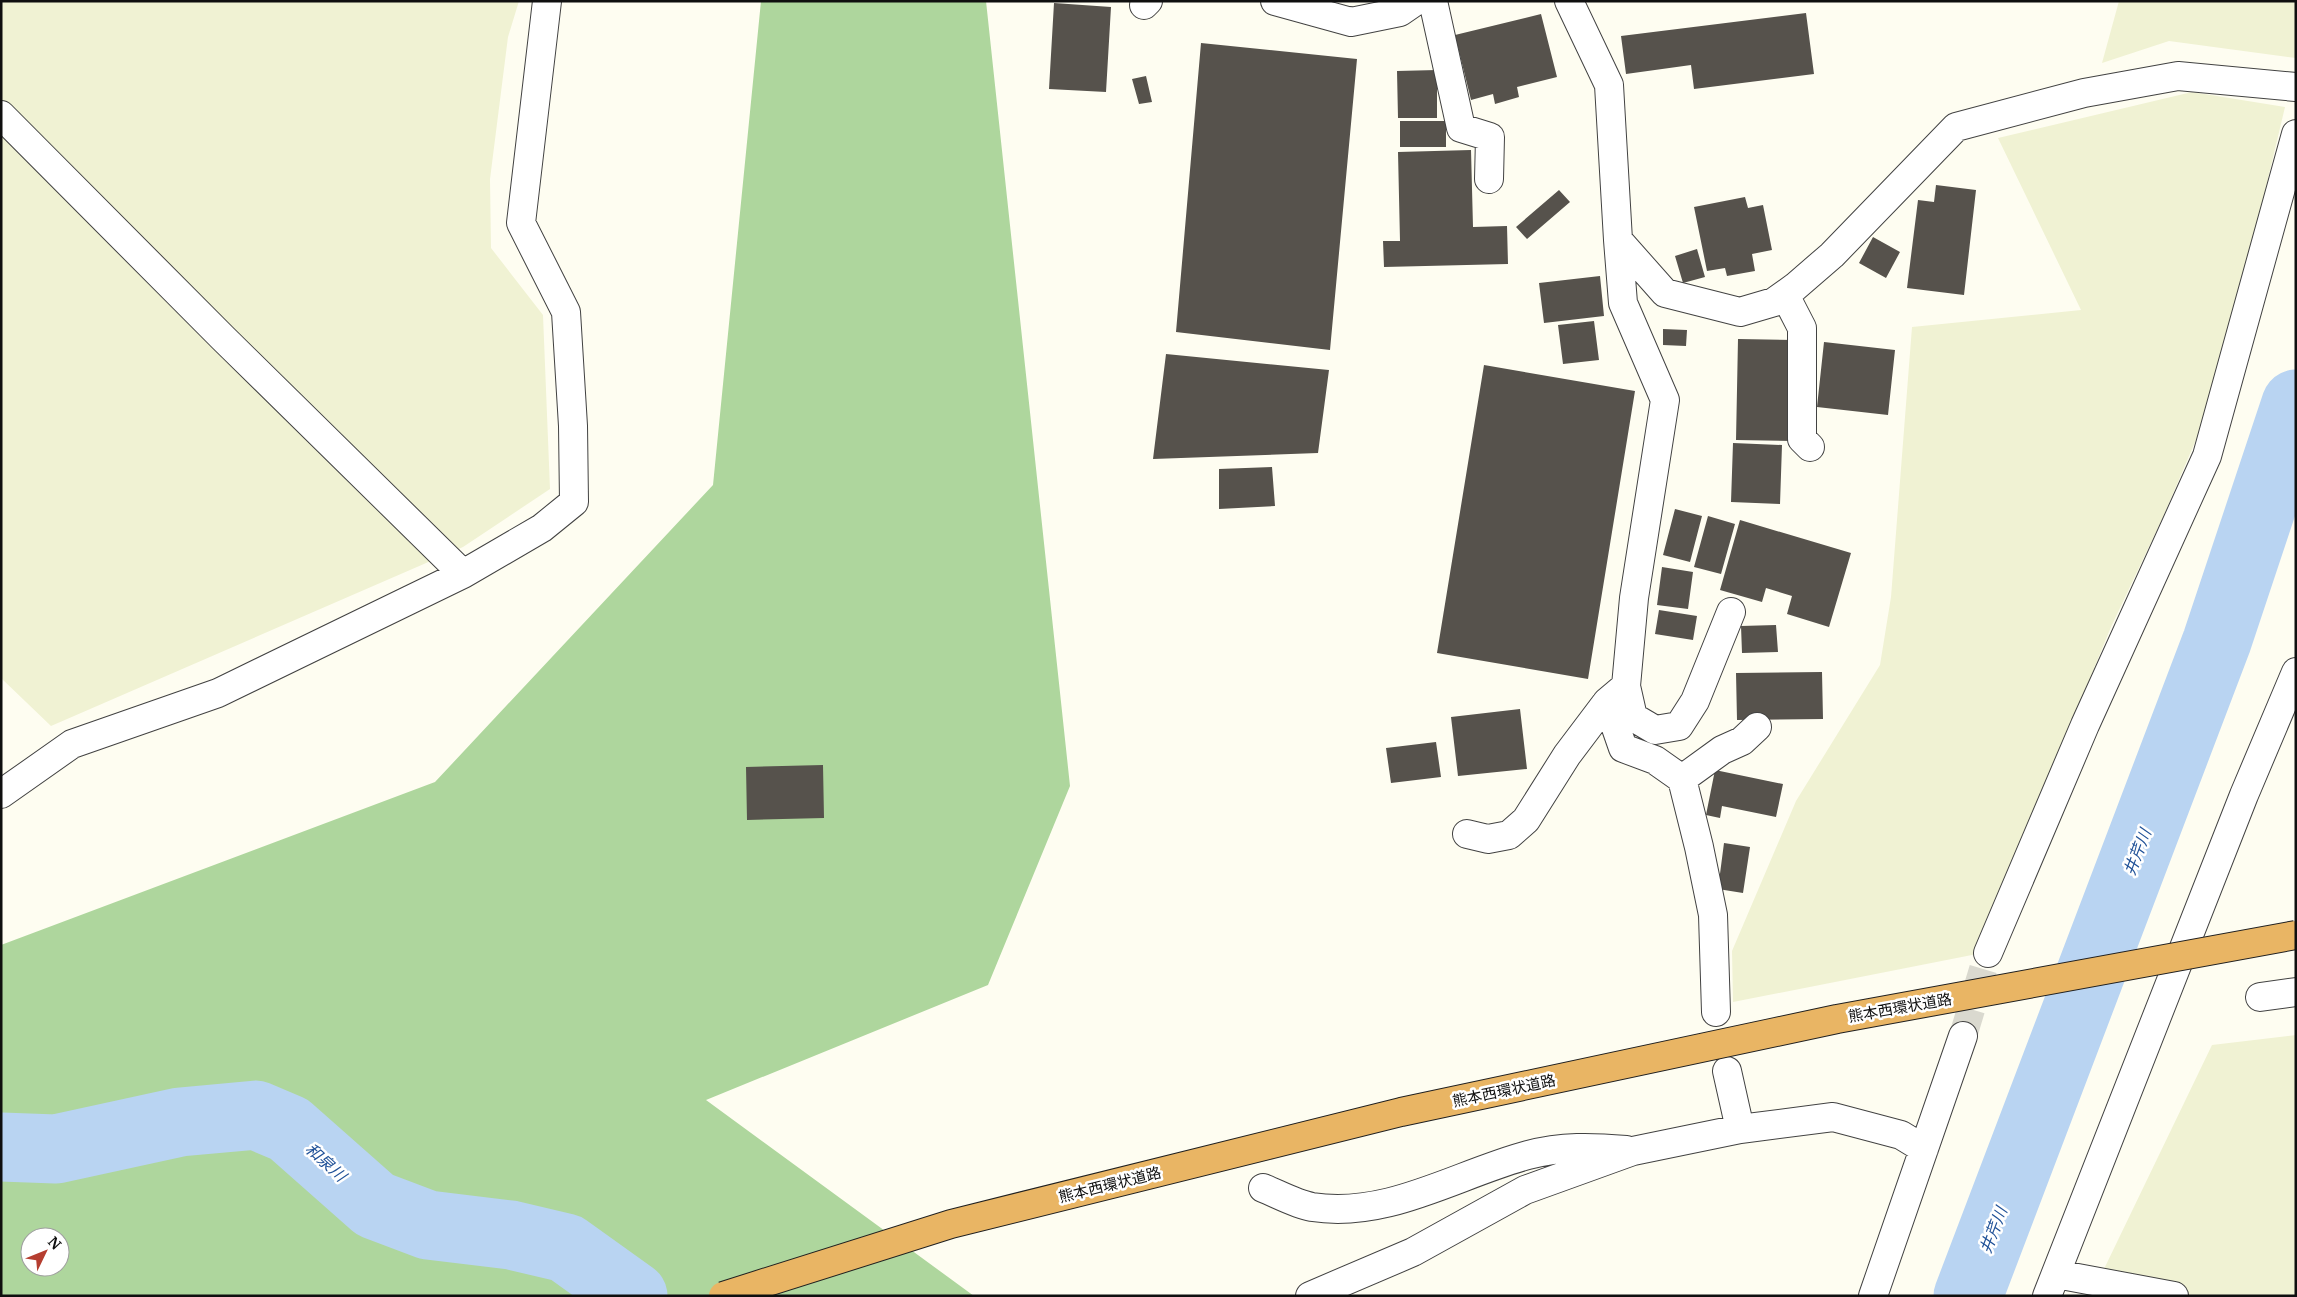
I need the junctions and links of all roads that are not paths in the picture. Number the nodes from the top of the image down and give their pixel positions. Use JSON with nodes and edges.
{"nodes":[{"id":1,"x":547,"y":1,"type":"edge"},
{"id":2,"x":1275,"y":1,"type":"edge"},
{"id":3,"x":1416,"y":1,"type":"edge"},
{"id":4,"x":1433,"y":1,"type":"edge"},
{"id":5,"x":1569,"y":1,"type":"edge"},
{"id":6,"x":2296,"y":87,"type":"edge"},
{"id":7,"x":1,"y":115,"type":"edge"},
{"id":8,"x":2296,"y":134,"type":"edge"},
{"id":9,"x":1489,"y":179,"type":"dead end"},
{"id":10,"x":1618,"y":240,"type":"junction"},
{"id":11,"x":1785,"y":294,"type":"junction"},
{"id":12,"x":1810,"y":447,"type":"dead end"},
{"id":13,"x":463,"y":574,"type":"junction"},
{"id":14,"x":1731,"y":612,"type":"dead end"},
{"id":15,"x":2296,"y":672,"type":"edge"},
{"id":16,"x":1616,"y":694,"type":"junction"},
{"id":17,"x":1757,"y":727,"type":"dead end"},
{"id":18,"x":1682,"y":779,"type":"junction"},
{"id":19,"x":1,"y":794,"type":"edge"},
{"id":20,"x":1467,"y":834,"type":"dead end"},
{"id":21,"x":2296,"y":935,"type":"edge"},
{"id":22,"x":1988,"y":952,"type":"tunnel mouth"},
{"id":23,"x":2296,"y":992,"type":"edge"},
{"id":24,"x":2260,"y":997,"type":"dead end"},
{"id":25,"x":1716,"y":1012,"type":"dead end"},
{"id":26,"x":1964,"y":1036,"type":"tunnel mouth"},
{"id":27,"x":1727,"y":1071,"type":"dead end"},
{"id":28,"x":1740,"y":1129,"type":"junction"},
{"id":29,"x":1924,"y":1149,"type":"junction"},
{"id":30,"x":1633,"y":1151,"type":"junction"},
{"id":31,"x":1263,"y":1188,"type":"dead end"},
{"id":32,"x":2052,"y":1285,"type":"edge"},
{"id":33,"x":723,"y":1296,"type":"edge"},
{"id":34,"x":1310,"y":1296,"type":"edge"},
{"id":35,"x":1873,"y":1296,"type":"edge"},
{"id":36,"x":2174,"y":1296,"type":"edge"}],
"edges":[{"from":1,"to":13,"type":"street"},
{"from":2,"to":3,"type":"street"},
{"from":4,"to":9,"type":"street"},
{"from":5,"to":10,"type":"street"},
{"from":6,"to":11,"type":"street"},
{"from":7,"to":13,"type":"street"},
{"from":8,"to":22,"type":"street"},
{"from":10,"to":11,"type":"street"},
{"from":10,"to":16,"type":"street"},
{"from":11,"to":12,"type":"street"},
{"from":13,"to":19,"type":"street"},
{"from":14,"to":16,"type":"street"},
{"from":15,"to":32,"type":"street"},
{"from":16,"to":18,"type":"street"},
{"from":16,"to":20,"type":"street"},
{"from":17,"to":18,"type":"street"},
{"from":18,"to":25,"type":"street"},
{"from":21,"to":33,"type":"highway","name":"熊本西環状道路","bridge":true},
{"from":23,"to":24,"type":"street"},
{"from":26,"to":29,"type":"street"},
{"from":27,"to":28,"type":"street"},
{"from":28,"to":29,"type":"street"},
{"from":28,"to":30,"type":"street"},
{"from":29,"to":35,"type":"street"},
{"from":30,"to":31,"type":"street"},
{"from":30,"to":34,"type":"street"},
{"from":32,"to":36,"type":"street"}]}
